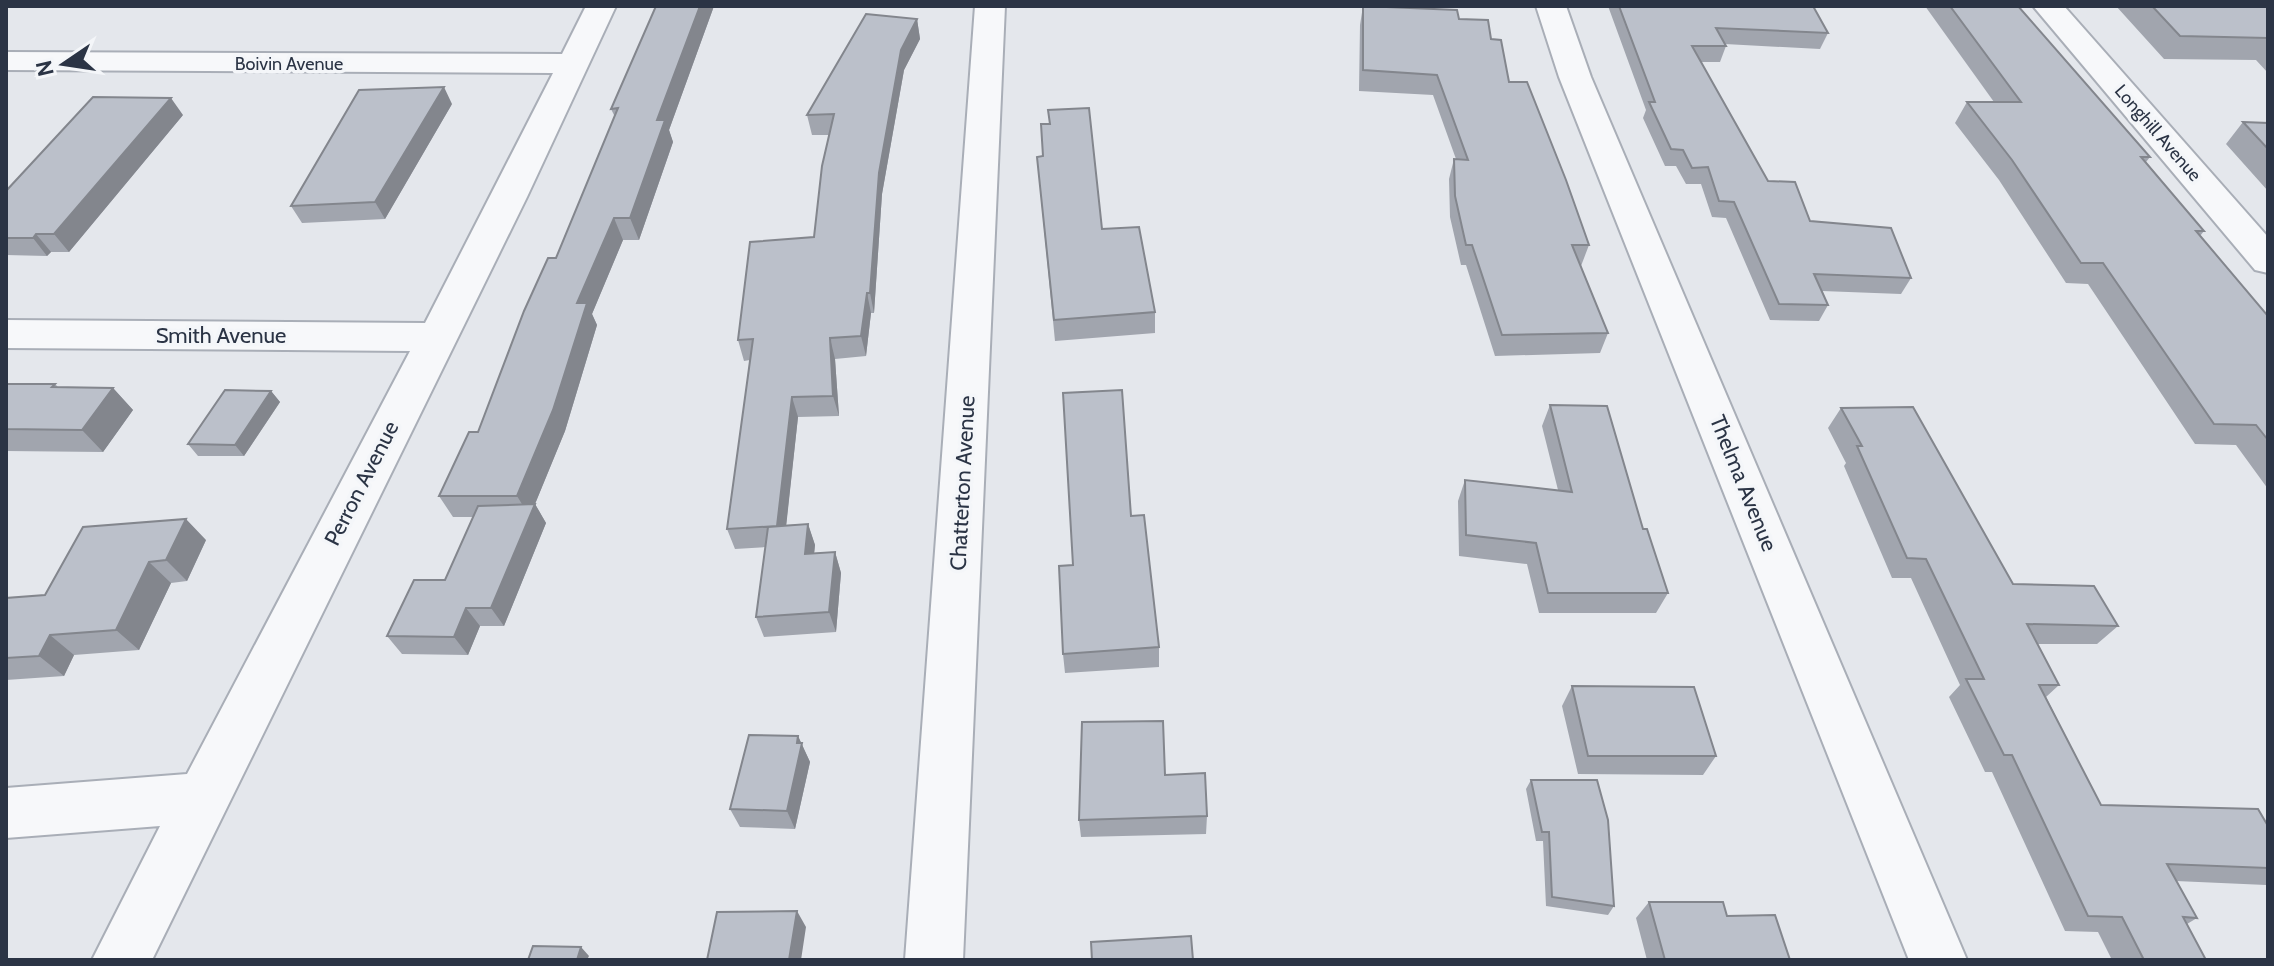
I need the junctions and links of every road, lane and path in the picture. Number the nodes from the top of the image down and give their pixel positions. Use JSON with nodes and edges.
{"nodes":[{"id":1,"x":601,"y":6,"type":"edge"},
{"id":2,"x":990,"y":6,"type":"edge"},
{"id":3,"x":1551,"y":6,"type":"edge"},
{"id":4,"x":2048,"y":6,"type":"edge"},
{"id":5,"x":6,"y":61,"type":"edge"},
{"id":6,"x":572,"y":64,"type":"junction"},
{"id":7,"x":2268,"y":261,"type":"edge"},
{"id":8,"x":6,"y":334,"type":"edge"},
{"id":9,"x":437,"y":337,"type":"junction"},
{"id":10,"x":201,"y":798,"type":"junction"},
{"id":11,"x":6,"y":813,"type":"edge"},
{"id":12,"x":121,"y":960,"type":"edge"},
{"id":13,"x":934,"y":960,"type":"edge"},
{"id":14,"x":1938,"y":960,"type":"edge"}],
"edges":[{"from":1,"to":6,"type":"street","name":"Perron Avenue"},
{"from":2,"to":13,"type":"street","name":"Chatterton Avenue"},
{"from":3,"to":14,"type":"street","name":"Thelma Avenue"},
{"from":4,"to":7,"type":"street","name":"Longhill Avenue"},
{"from":5,"to":6,"type":"street","name":"Boivin Avenue"},
{"from":6,"to":9,"type":"street","name":"Perron Avenue"},
{"from":8,"to":9,"type":"street","name":"Smith Avenue"},
{"from":9,"to":10,"type":"street","name":"Perron Avenue"},
{"from":10,"to":11,"type":"street"},
{"from":10,"to":12,"type":"street","name":"Perron Avenue"}]}
